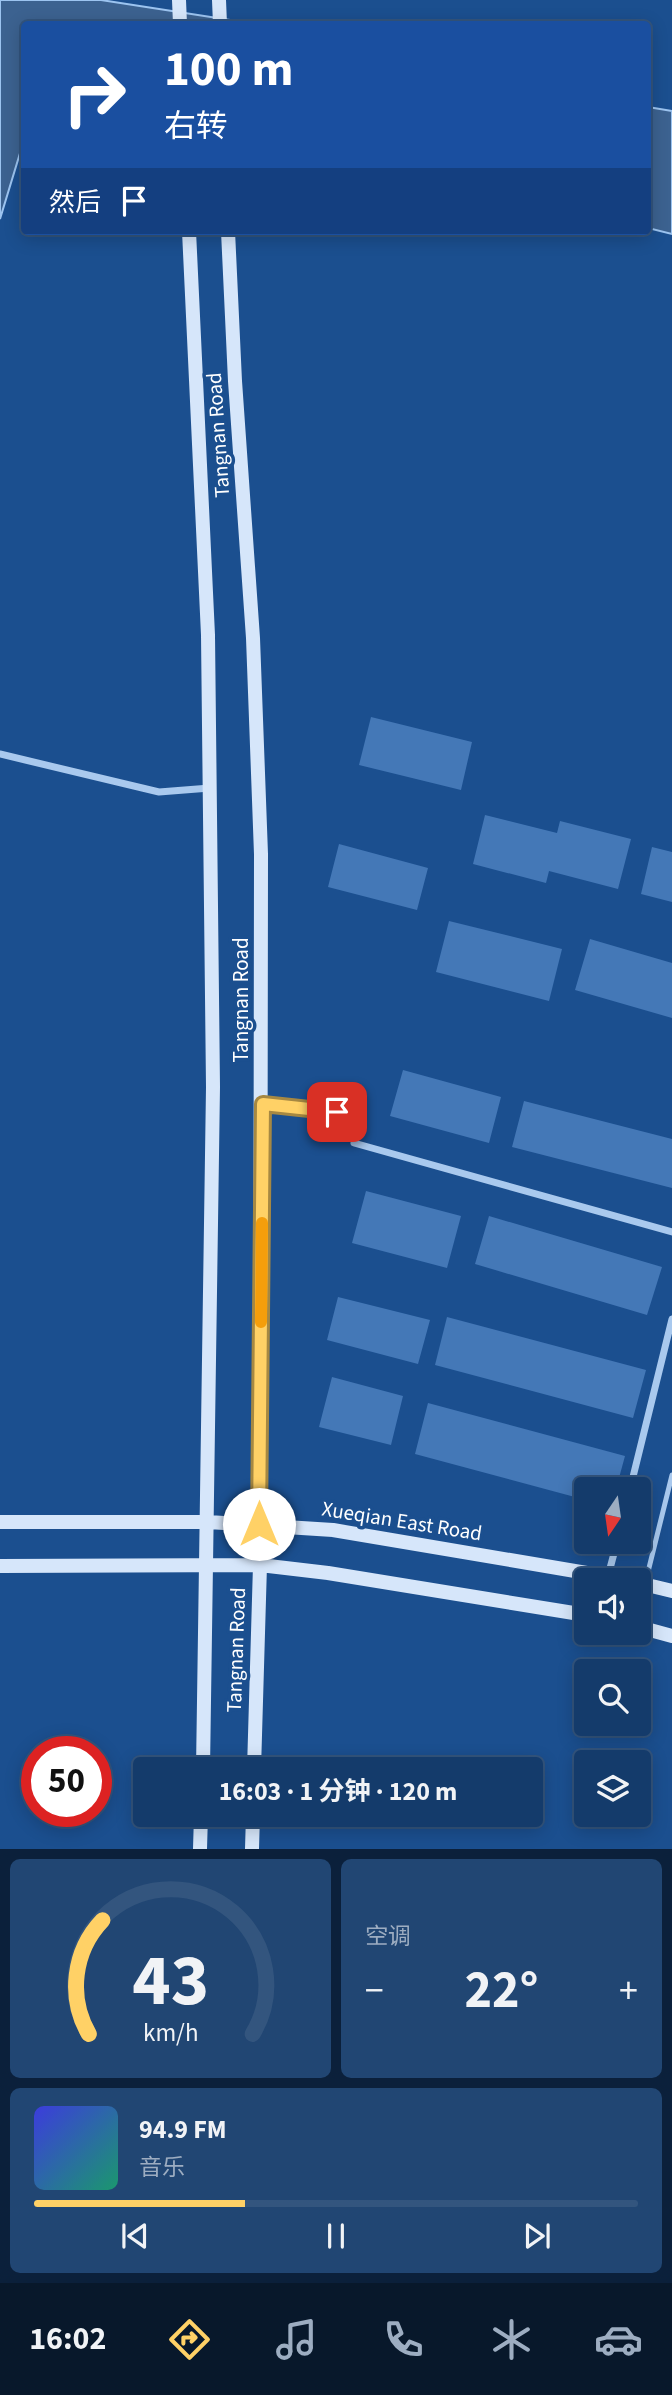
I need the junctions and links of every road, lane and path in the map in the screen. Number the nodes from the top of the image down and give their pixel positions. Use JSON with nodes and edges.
{"nodes":[{"id":1,"x":179,"y":0,"type":"edge"},
{"id":2,"x":219,"y":0,"type":"edge"},
{"id":3,"x":180,"y":21,"type":"edge"},
{"id":4,"x":220,"y":21,"type":"edge"},
{"id":5,"x":189,"y":235,"type":"edge"},
{"id":6,"x":229,"y":235,"type":"edge"},
{"id":7,"x":0,"y":754,"type":"edge"},
{"id":8,"x":210,"y":788,"type":"junction"},
{"id":9,"x":263,"y":1104,"type":"junction"},
{"id":10,"x":672,"y":1232,"type":"edge"},
{"id":11,"x":672,"y":1319,"type":"edge"},
{"id":12,"x":672,"y":1475,"type":"edge"},
{"id":13,"x":633,"y":1477,"type":"edge"},
{"id":14,"x":0,"y":1522,"type":"edge"},
{"id":15,"x":208,"y":1522,"type":"junction"},
{"id":16,"x":259,"y":1524,"type":"junction"},
{"id":17,"x":260,"y":1565,"type":"junction"},
{"id":18,"x":0,"y":1566,"type":"edge"},
{"id":19,"x":646,"y":1568,"type":"edge"},
{"id":20,"x":574,"y":1570,"type":"edge"},
{"id":21,"x":651,"y":1585,"type":"edge"},
{"id":22,"x":672,"y":1591,"type":"edge"},
{"id":23,"x":574,"y":1613,"type":"edge"},
{"id":24,"x":651,"y":1630,"type":"edge"},
{"id":25,"x":672,"y":1636,"type":"edge"},
{"id":26,"x":203,"y":1757,"type":"edge"},
{"id":27,"x":254,"y":1757,"type":"edge"},
{"id":28,"x":201,"y":1827,"type":"edge"},
{"id":29,"x":253,"y":1827,"type":"edge"},
{"id":30,"x":200,"y":1849,"type":"edge"},
{"id":31,"x":252,"y":1849,"type":"edge"}],
"edges":[{"from":1,"to":3,"type":"main road"},
{"from":2,"to":4,"type":"main road"},
{"from":5,"to":8,"type":"main road","name":"Tangnan Road"},
{"from":6,"to":9,"type":"main road","name":"Tangnan Road"},
{"from":7,"to":8,"type":"street"},
{"from":8,"to":15,"type":"main road","name":"Tangnan Road"},
{"from":9,"to":10,"type":"street"},
{"from":9,"to":16,"type":"main road","name":"Tangnan Road"},
{"from":11,"to":13,"type":"street"},
{"from":12,"to":19,"type":"lane"},
{"from":14,"to":15,"type":"main road","name":"Xueqian East Road"},
{"from":15,"to":16,"type":"main road","name":"Xueqian East Road"},
{"from":15,"to":26,"type":"main road","name":"Tangnan Road"},
{"from":16,"to":17,"type":"main road","name":"Tangnan Road"},
{"from":16,"to":20,"type":"main road","name":"Xueqian East Road"},
{"from":17,"to":18,"type":"main road"},
{"from":17,"to":23,"type":"main road"},
{"from":17,"to":27,"type":"main road","name":"Tangnan Road"},
{"from":21,"to":22,"type":"main road"},
{"from":24,"to":25,"type":"main road"},
{"from":28,"to":30,"type":"main road"},
{"from":29,"to":31,"type":"main road"}]}
